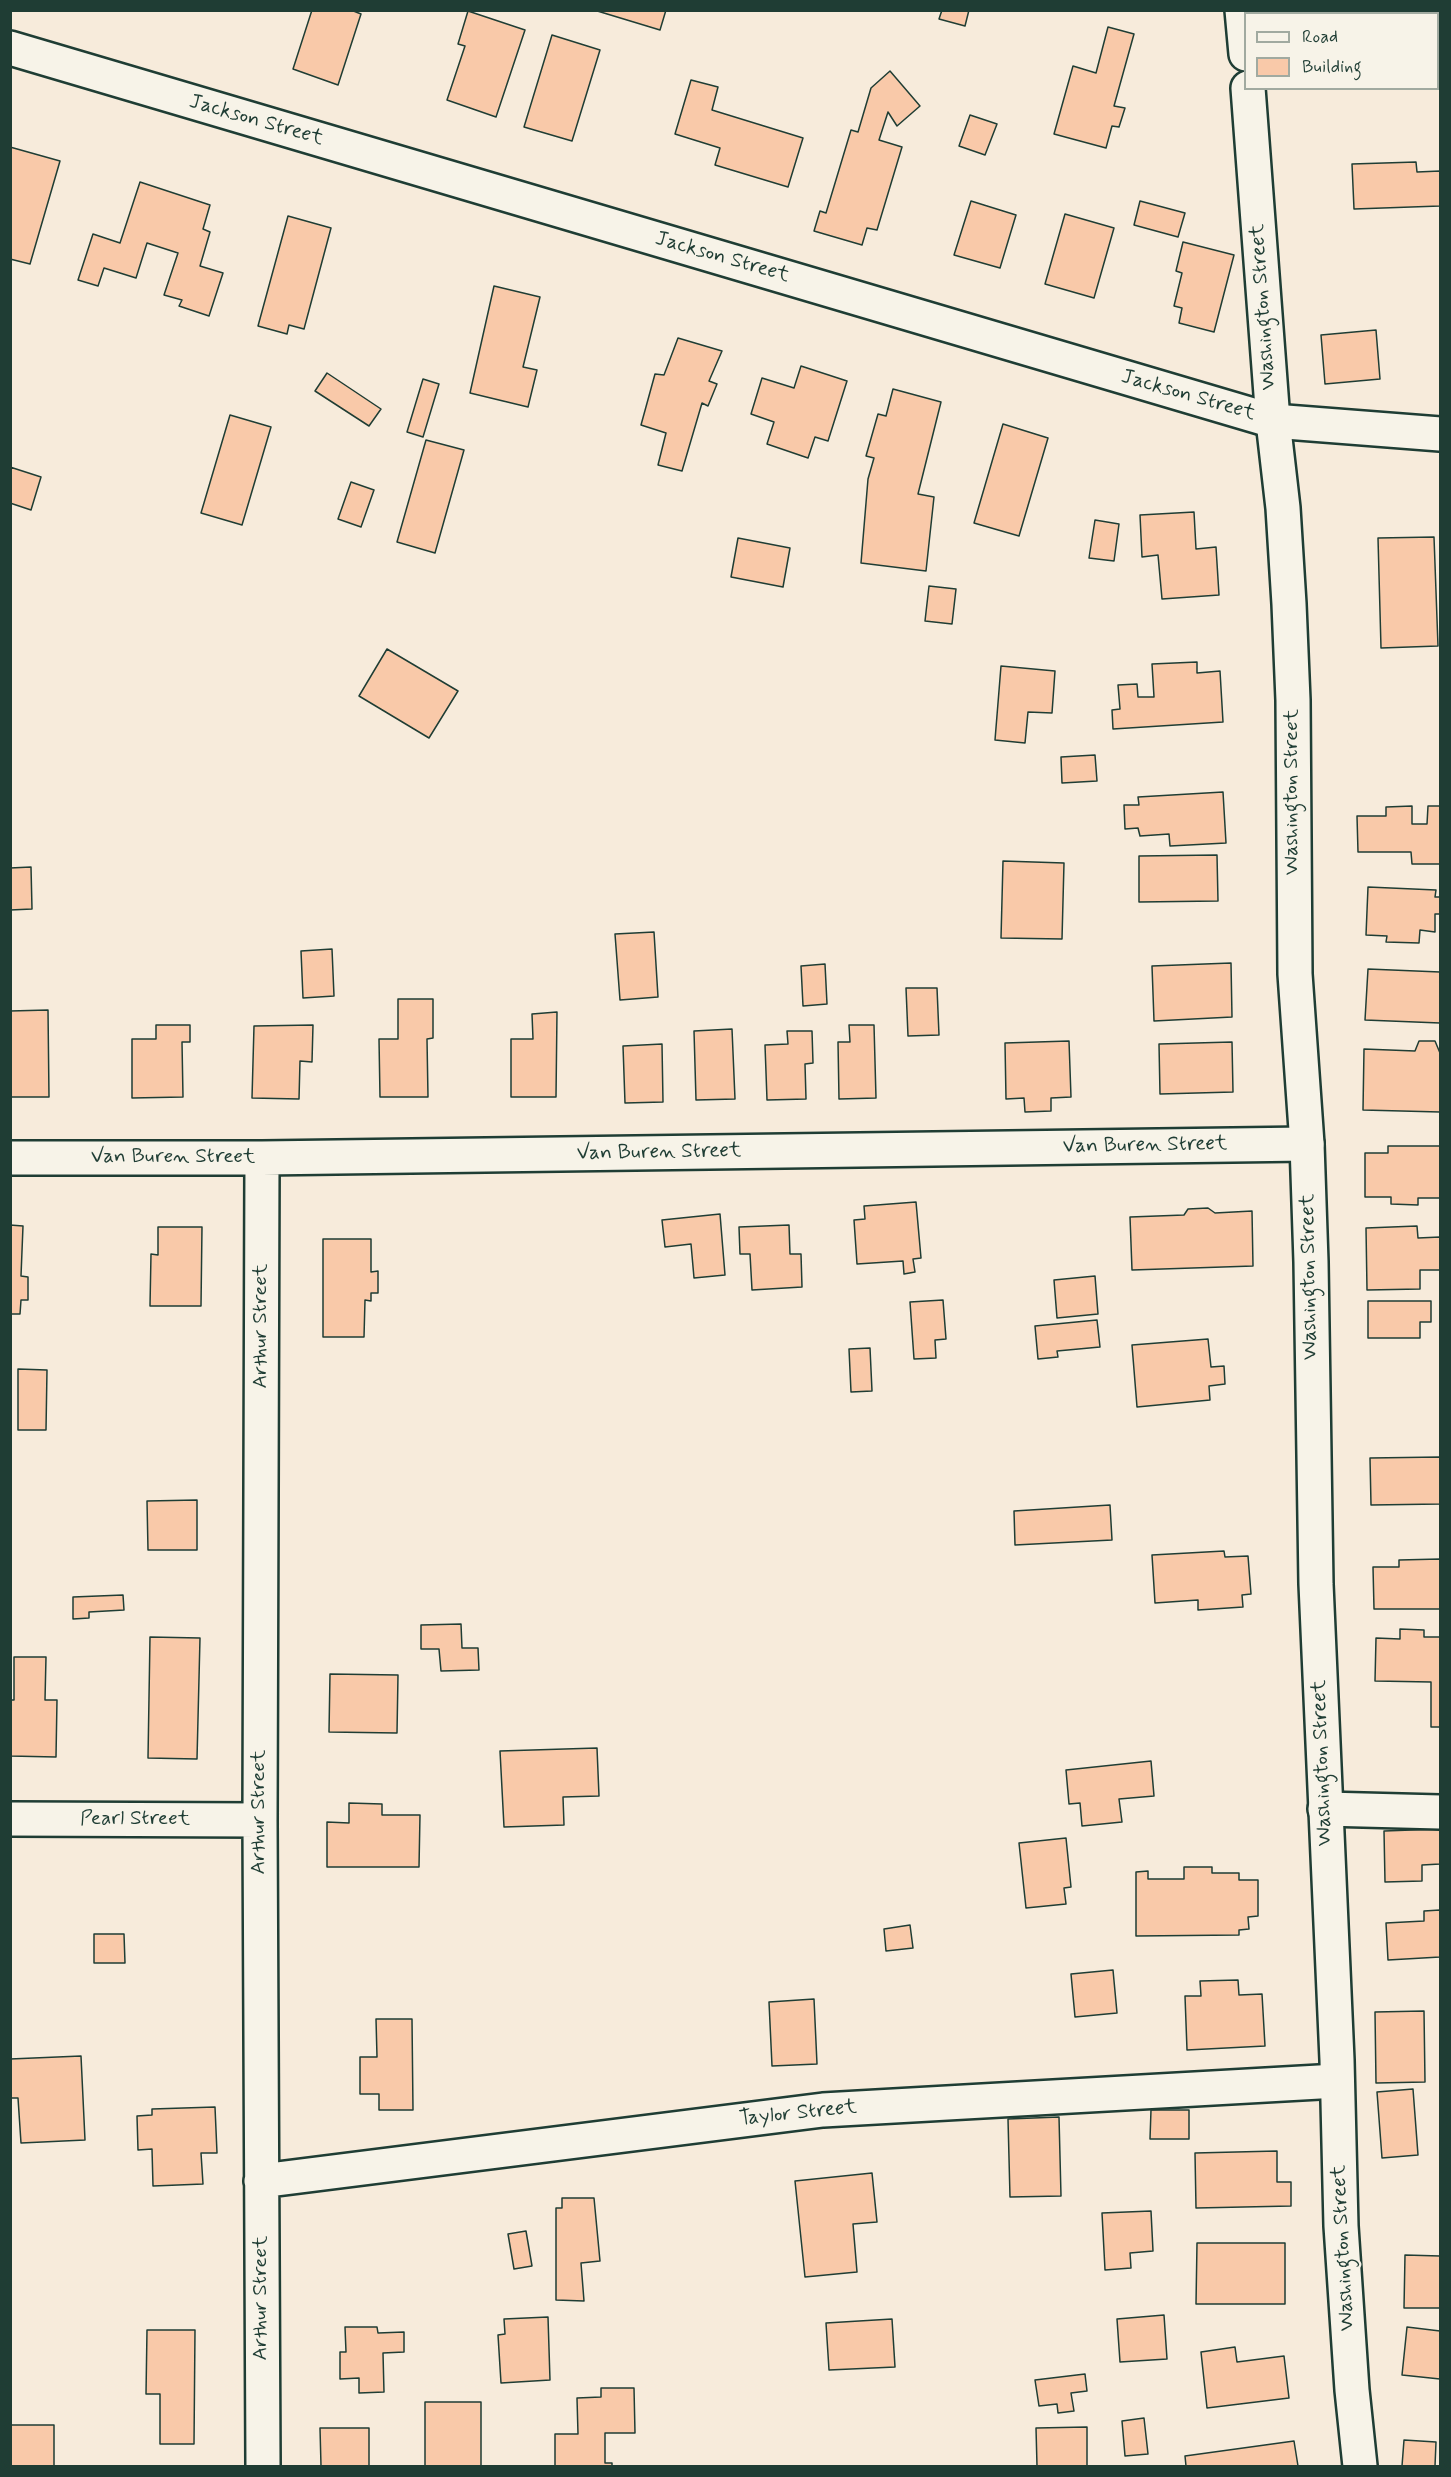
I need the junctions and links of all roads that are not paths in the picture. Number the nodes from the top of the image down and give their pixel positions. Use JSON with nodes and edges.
{"nodes":[{"id":1,"x":1242,"y":10,"type":"edge"},
{"id":2,"x":1244,"y":39,"type":"edge"},
{"id":3,"x":10,"y":48,"type":"edge"},
{"id":4,"x":1248,"y":90,"type":"edge"},
{"id":5,"x":1273,"y":421,"type":"junction"},
{"id":6,"x":1440,"y":434,"type":"edge"},
{"id":7,"x":1307,"y":1144,"type":"junction"},
{"id":8,"x":10,"y":1158,"type":"edge"},
{"id":9,"x":262,"y":1158,"type":"junction"},
{"id":10,"x":1325,"y":1809,"type":"junction"},
{"id":11,"x":1440,"y":1812,"type":"edge"},
{"id":12,"x":10,"y":1819,"type":"edge"},
{"id":13,"x":260,"y":1820,"type":"junction"},
{"id":14,"x":1337,"y":2081,"type":"junction"},
{"id":15,"x":261,"y":2181,"type":"junction"},
{"id":16,"x":263,"y":2466,"type":"edge"},
{"id":17,"x":1360,"y":2466,"type":"edge"}],
"edges":[{"from":1,"to":2,"type":"street"},
{"from":3,"to":5,"type":"street","name":"Jackson Street"},
{"from":4,"to":5,"type":"street","name":"Washington Street"},
{"from":5,"to":6,"type":"street","name":"Jackson Street"},
{"from":5,"to":7,"type":"street","name":"Washington Street"},
{"from":7,"to":9,"type":"street","name":"Van Buren Street"},
{"from":7,"to":10,"type":"street","name":"Washington Street"},
{"from":8,"to":9,"type":"street","name":"Van Buren Street"},
{"from":9,"to":13,"type":"street","name":"Arthur Street"},
{"from":10,"to":11,"type":"street"},
{"from":10,"to":14,"type":"street","name":"Washington Street"},
{"from":12,"to":13,"type":"street","name":"Pearl Street"},
{"from":13,"to":15,"type":"street","name":"Arthur Street"},
{"from":14,"to":15,"type":"street","name":"Taylor Street"},
{"from":14,"to":17,"type":"street","name":"Washington Street"},
{"from":15,"to":16,"type":"street","name":"Arthur Street"}]}
